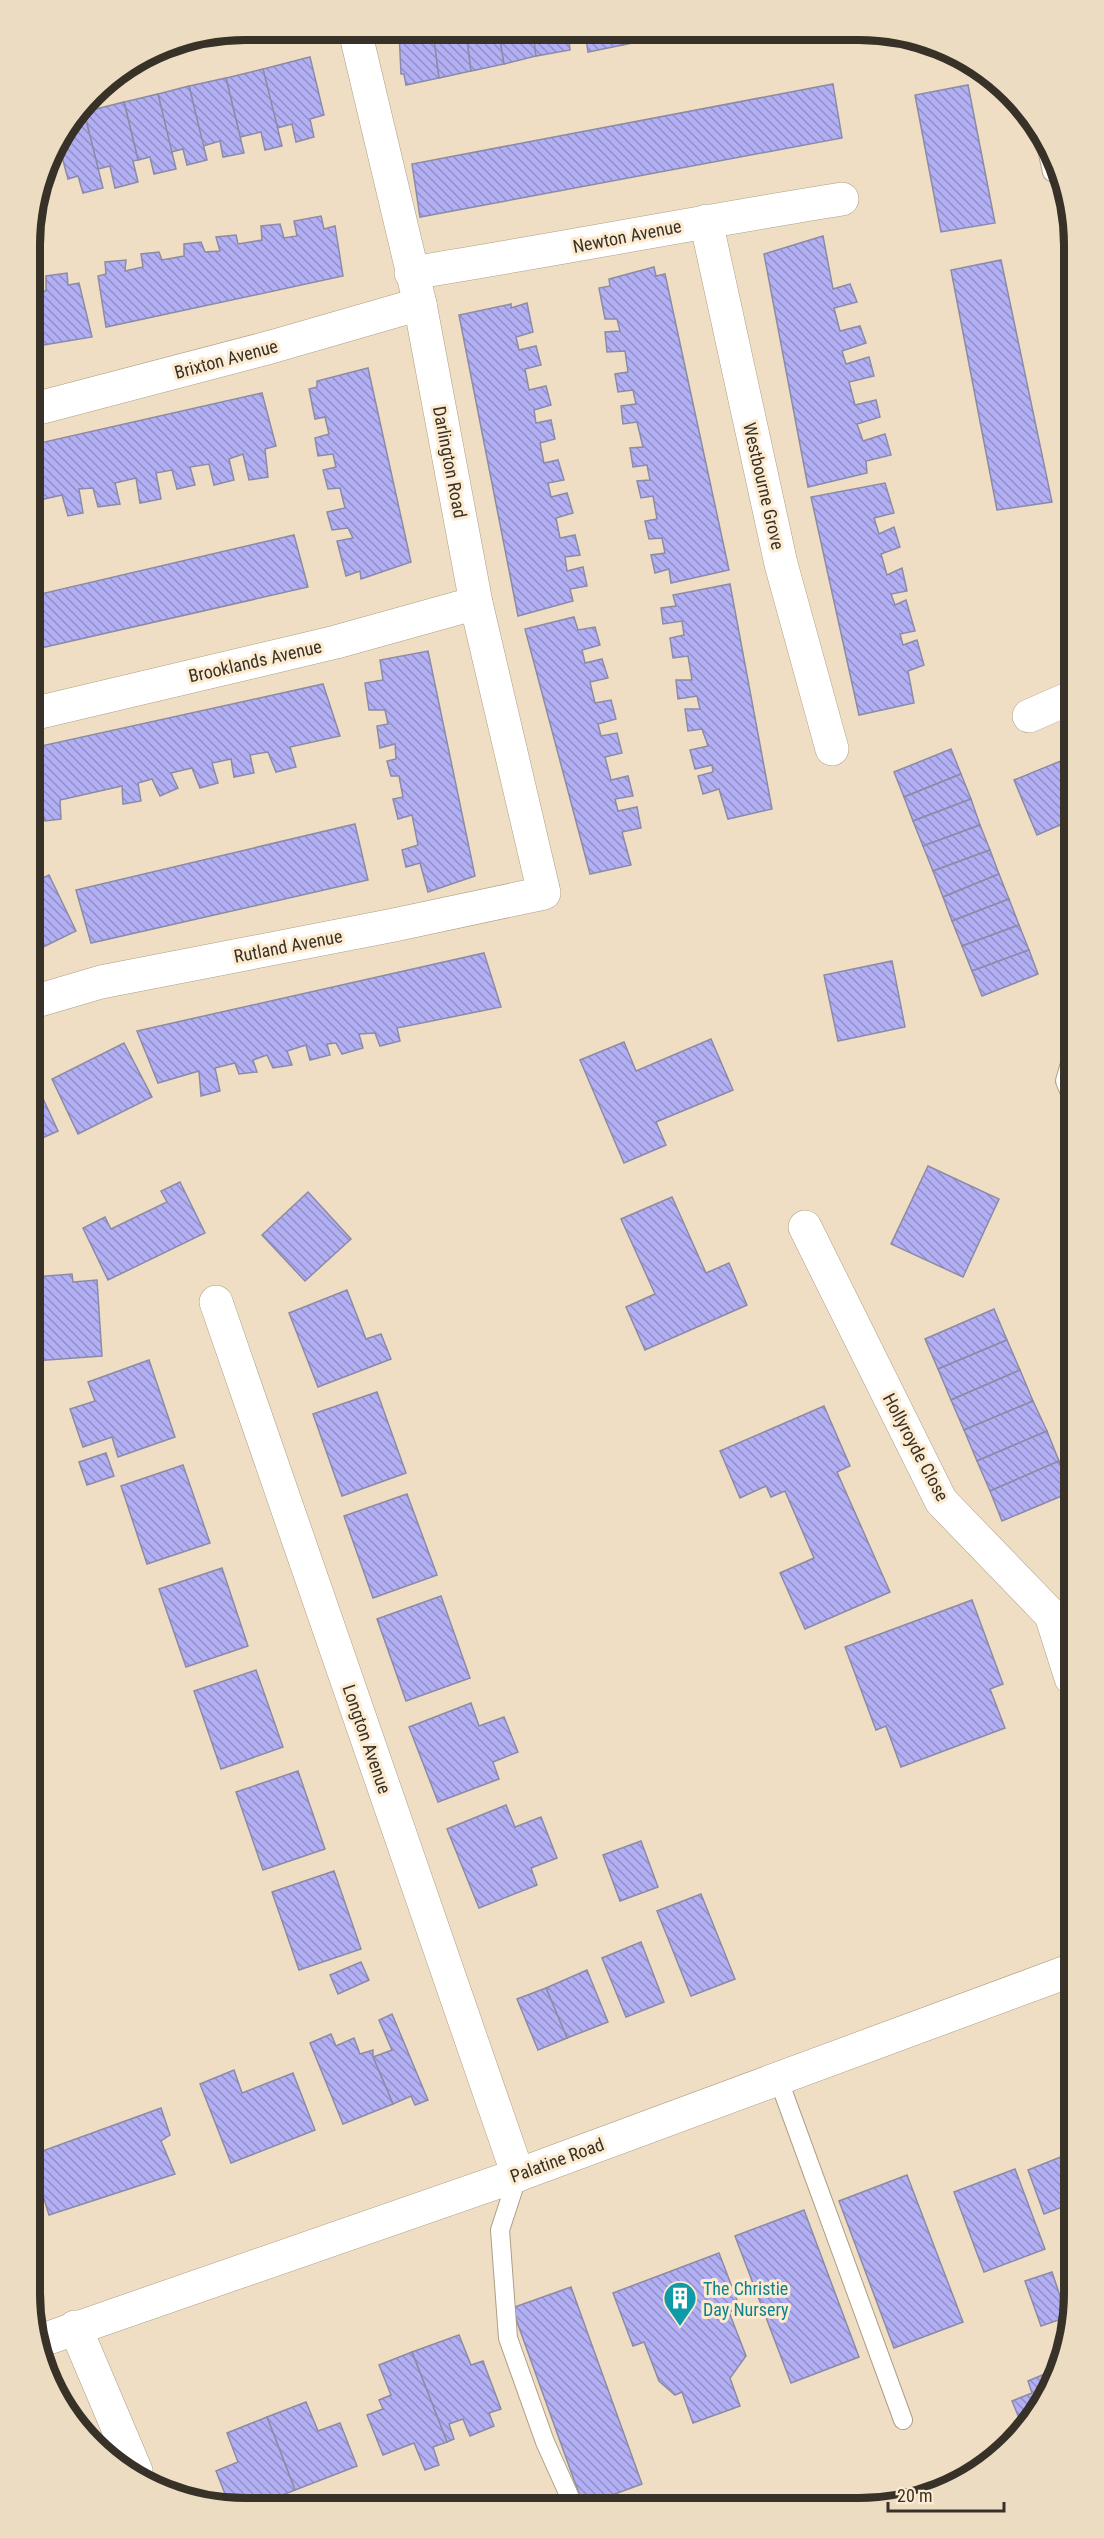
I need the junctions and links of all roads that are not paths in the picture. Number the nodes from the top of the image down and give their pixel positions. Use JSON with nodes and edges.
{"nodes":[{"id":1,"x":357,"y":41,"type":"edge"},
{"id":2,"x":842,"y":198,"type":"dead end"},
{"id":3,"x":706,"y":221,"type":"junction"},
{"id":4,"x":415,"y":288,"type":"junction"},
{"id":5,"x":41,"y":407,"type":"edge"},
{"id":6,"x":476,"y":603,"type":"junction"},
{"id":7,"x":1064,"y":701,"type":"edge"},
{"id":8,"x":41,"y":712,"type":"edge"},
{"id":9,"x":1029,"y":716,"type":"dead end"},
{"id":10,"x":832,"y":749,"type":"dead end"},
{"id":11,"x":544,"y":893,"type":"joint"},
{"id":12,"x":41,"y":1000,"type":"edge"},
{"id":13,"x":805,"y":1227,"type":"dead end"},
{"id":14,"x":216,"y":1302,"type":"dead end"},
{"id":15,"x":1063,"y":1654,"type":"edge"},
{"id":16,"x":1063,"y":1973,"type":"edge"},
{"id":17,"x":778,"y":2078,"type":"junction"},
{"id":18,"x":518,"y":2175,"type":"junction"},
{"id":19,"x":75,"y":2327,"type":"junction"},
{"id":20,"x":46,"y":2339,"type":"edge"},
{"id":21,"x":903,"y":2420,"type":"dead end"},
{"id":22,"x":133,"y":2464,"type":"edge"},
{"id":23,"x":570,"y":2498,"type":"edge"}],
"edges":[{"from":1,"to":4,"type":"street","name":"Darlington Road"},
{"from":2,"to":3,"type":"street","name":"Newton Avenue"},
{"from":3,"to":4,"type":"street","name":"Newton Avenue"},
{"from":3,"to":10,"type":"street","name":"Westbourne Grove"},
{"from":4,"to":5,"type":"street","name":"Brixton Avenue"},
{"from":4,"to":6,"type":"street","name":"Darlington Road"},
{"from":6,"to":8,"type":"street","name":"Brooklands Avenue"},
{"from":6,"to":11,"type":"street","name":"Darlington Road"},
{"from":7,"to":9,"type":"street"},
{"from":11,"to":12,"type":"street","name":"Rutland Avenue"},
{"from":13,"to":15,"type":"street","name":"Hollyroyde Close"},
{"from":14,"to":18,"type":"street","name":"Longton Avenue"},
{"from":16,"to":17,"type":"street","name":"Palatine Road"},
{"from":17,"to":18,"type":"street","name":"Palatine Road"},
{"from":17,"to":21,"type":"lane"},
{"from":18,"to":19,"type":"street","name":"Palatine Road"},
{"from":18,"to":23,"type":"lane"},
{"from":19,"to":20,"type":"street","name":"Palatine Road"},
{"from":19,"to":22,"type":"street"}]}
